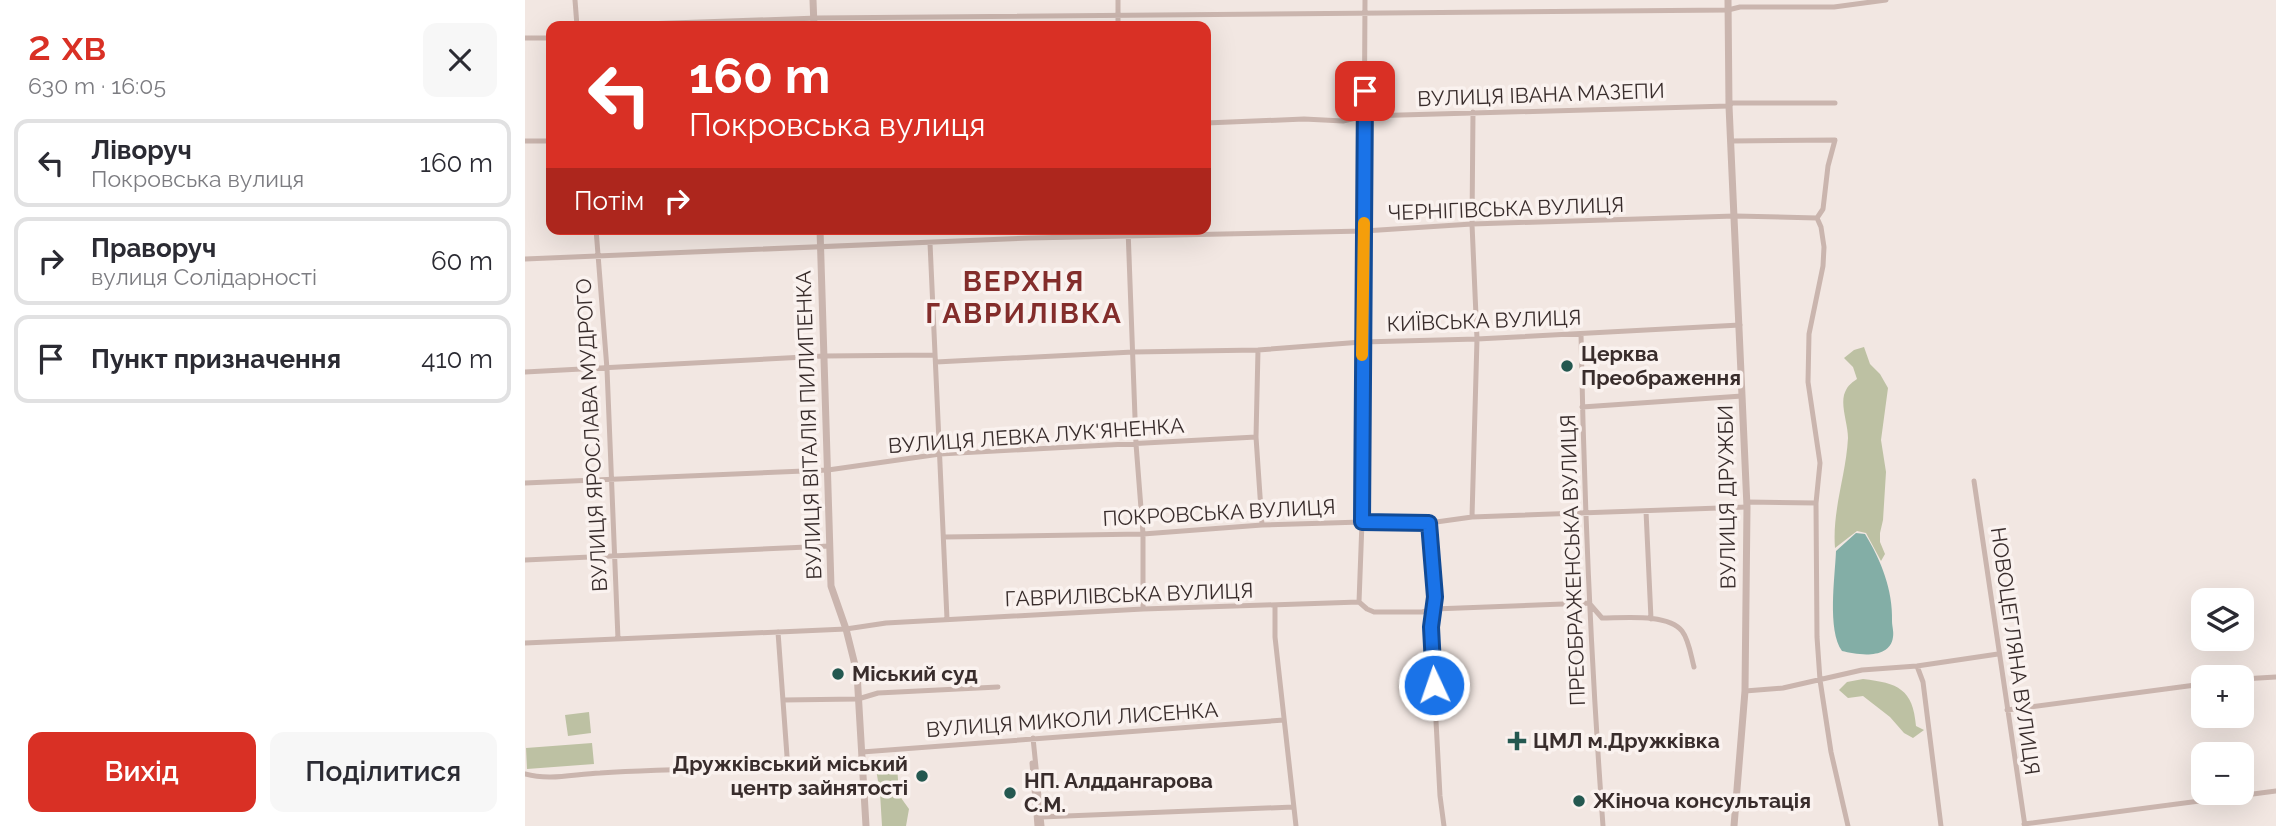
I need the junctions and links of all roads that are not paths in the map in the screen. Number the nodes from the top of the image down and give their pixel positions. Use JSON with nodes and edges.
{"nodes":[{"id":1,"x":575,"y":0,"type":"edge"},
{"id":2,"x":813,"y":0,"type":"edge"},
{"id":3,"x":1118,"y":0,"type":"edge"},
{"id":4,"x":1365,"y":0,"type":"edge"},
{"id":5,"x":1728,"y":0,"type":"edge"},
{"id":6,"x":1886,"y":0,"type":"edge"},
{"id":7,"x":1728,"y":10,"type":"junction"},
{"id":8,"x":1118,"y":14,"type":"junction"},
{"id":9,"x":1365,"y":15,"type":"junction"},
{"id":10,"x":577,"y":21,"type":"edge"},
{"id":11,"x":814,"y":21,"type":"edge"},
{"id":12,"x":852,"y":21,"type":"edge"},
{"id":13,"x":1118,"y":21,"type":"edge"},
{"id":14,"x":525,"y":38,"type":"edge"},
{"id":15,"x":546,"y":38,"type":"edge"},
{"id":16,"x":1835,"y":103,"type":"dead end"},
{"id":17,"x":1728,"y":106,"type":"junction"},
{"id":18,"x":1473,"y":112,"type":"junction"},
{"id":19,"x":1365,"y":116,"type":"junction"},
{"id":20,"x":1211,"y":123,"type":"edge"},
{"id":21,"x":525,"y":141,"type":"edge"},
{"id":22,"x":546,"y":141,"type":"edge"},
{"id":23,"x":1731,"y":141,"type":"junction"},
{"id":24,"x":1734,"y":216,"type":"junction"},
{"id":25,"x":1817,"y":218,"type":"junction"},
{"id":26,"x":1472,"y":224,"type":"junction"},
{"id":27,"x":1364,"y":231,"type":"junction"},
{"id":28,"x":1211,"y":232,"type":"edge"},
{"id":29,"x":596,"y":235,"type":"edge"},
{"id":30,"x":820,"y":235,"type":"edge"},
{"id":31,"x":1088,"y":235,"type":"edge"},
{"id":32,"x":1128,"y":235,"type":"edge"},
{"id":33,"x":930,"y":243,"type":"junction"},
{"id":34,"x":821,"y":248,"type":"junction"},
{"id":35,"x":597,"y":256,"type":"junction"},
{"id":36,"x":525,"y":259,"type":"edge"},
{"id":37,"x":1740,"y":325,"type":"junction"},
{"id":38,"x":1580,"y":334,"type":"junction"},
{"id":39,"x":1477,"y":339,"type":"junction"},
{"id":40,"x":1362,"y":342,"type":"junction"},
{"id":41,"x":1258,"y":350,"type":"junction"},
{"id":42,"x":1133,"y":352,"type":"junction"},
{"id":43,"x":935,"y":355,"type":"junction"},
{"id":44,"x":824,"y":356,"type":"junction"},
{"id":45,"x":936,"y":362,"type":"junction"},
{"id":46,"x":607,"y":369,"type":"junction"},
{"id":47,"x":525,"y":372,"type":"edge"},
{"id":48,"x":1742,"y":396,"type":"junction"},
{"id":49,"x":1582,"y":407,"type":"junction"},
{"id":50,"x":1256,"y":437,"type":"junction"},
{"id":51,"x":1136,"y":444,"type":"junction"},
{"id":52,"x":940,"y":454,"type":"junction"},
{"id":53,"x":828,"y":470,"type":"junction"},
{"id":54,"x":611,"y":478,"type":"junction"},
{"id":55,"x":1974,"y":481,"type":"dead end"},
{"id":56,"x":525,"y":483,"type":"edge"},
{"id":57,"x":1816,"y":503,"type":"junction"},
{"id":58,"x":1747,"y":505,"type":"junction"},
{"id":59,"x":1646,"y":511,"type":"junction"},
{"id":60,"x":1585,"y":514,"type":"junction"},
{"id":61,"x":1472,"y":517,"type":"junction"},
{"id":62,"x":1362,"y":522,"type":"junction"},
{"id":63,"x":1429,"y":523,"type":"junction"},
{"id":64,"x":1262,"y":525,"type":"junction"},
{"id":65,"x":1143,"y":534,"type":"junction"},
{"id":66,"x":944,"y":537,"type":"junction"},
{"id":67,"x":830,"y":546,"type":"junction"},
{"id":68,"x":614,"y":556,"type":"junction"},
{"id":69,"x":525,"y":560,"type":"edge"},
{"id":70,"x":1359,"y":602,"type":"junction"},
{"id":71,"x":1589,"y":603,"type":"junction"},
{"id":72,"x":1275,"y":605,"type":"junction"},
{"id":73,"x":1434,"y":608,"type":"junction"},
{"id":74,"x":1143,"y":609,"type":"junction"},
{"id":75,"x":947,"y":619,"type":"junction"},
{"id":76,"x":1651,"y":619,"type":"junction"},
{"id":77,"x":846,"y":629,"type":"junction"},
{"id":78,"x":778,"y":632,"type":"junction"},
{"id":79,"x":618,"y":639,"type":"junction"},
{"id":80,"x":525,"y":643,"type":"edge"},
{"id":81,"x":1998,"y":654,"type":"junction"},
{"id":82,"x":1917,"y":666,"type":"junction"},
{"id":83,"x":1694,"y":667,"type":"dead end"},
{"id":84,"x":2276,"y":677,"type":"edge"},
{"id":85,"x":2254,"y":679,"type":"edge"},
{"id":86,"x":1820,"y":680,"type":"junction"},
{"id":87,"x":2191,"y":686,"type":"edge"},
{"id":88,"x":998,"y":687,"type":"dead end"},
{"id":89,"x":1745,"y":691,"type":"junction"},
{"id":90,"x":858,"y":699,"type":"junction"},
{"id":91,"x":783,"y":700,"type":"junction"},
{"id":92,"x":2007,"y":710,"type":"junction"},
{"id":93,"x":1284,"y":720,"type":"junction"},
{"id":94,"x":1031,"y":739,"type":"junction"},
{"id":95,"x":862,"y":752,"type":"junction"},
{"id":96,"x":525,"y":774,"type":"edge"},
{"id":97,"x":2276,"y":791,"type":"edge"},
{"id":98,"x":1294,"y":807,"type":"junction"},
{"id":99,"x":1041,"y":817,"type":"junction"},
{"id":100,"x":2024,"y":825,"type":"edge"},
{"id":101,"x":866,"y":826,"type":"edge"},
{"id":102,"x":1039,"y":826,"type":"edge"},
{"id":103,"x":1296,"y":826,"type":"edge"},
{"id":104,"x":1444,"y":826,"type":"edge"},
{"id":105,"x":1603,"y":826,"type":"edge"},
{"id":106,"x":1734,"y":826,"type":"edge"},
{"id":107,"x":1848,"y":826,"type":"edge"},
{"id":108,"x":1941,"y":826,"type":"edge"}],
"edges":[{"from":1,"to":10,"type":"street"},
{"from":2,"to":11,"type":"street"},
{"from":3,"to":8,"type":"street"},
{"from":4,"to":9,"type":"street"},
{"from":5,"to":7,"type":"street","name":"ВУЛИЦЯ ДРУЖБИ"},
{"from":6,"to":7,"type":"street"},
{"from":7,"to":9,"type":"street"},
{"from":7,"to":17,"type":"street","name":"ВУЛИЦЯ ДРУЖБИ"},
{"from":8,"to":9,"type":"street"},
{"from":8,"to":12,"type":"street"},
{"from":8,"to":13,"type":"street"},
{"from":9,"to":19,"type":"street"},
{"from":14,"to":15,"type":"street"},
{"from":16,"to":17,"type":"street","name":"ВУЛИЦЯ ІВАНА МАЗЕПИ"},
{"from":17,"to":18,"type":"street","name":"ВУЛИЦЯ ІВАНА МАЗЕПИ"},
{"from":17,"to":23,"type":"street","name":"ВУЛИЦЯ ДРУЖБИ"},
{"from":18,"to":19,"type":"street","name":"ВУЛИЦЯ ІВАНА МАЗЕПИ"},
{"from":18,"to":26,"type":"street"},
{"from":19,"to":20,"type":"street","name":"ВУЛИЦЯ ІВАНА МАЗЕПИ"},
{"from":19,"to":27,"type":"street"},
{"from":21,"to":22,"type":"street"},
{"from":23,"to":24,"type":"street","name":"ВУЛИЦЯ ДРУЖБИ"},
{"from":23,"to":25,"type":"street"},
{"from":24,"to":25,"type":"street","name":"ЧЕРНІГІВСЬКА ВУЛИЦЯ"},
{"from":24,"to":26,"type":"street","name":"ЧЕРНІГІВСЬКА ВУЛИЦЯ"},
{"from":24,"to":37,"type":"street","name":"ВУЛИЦЯ ДРУЖБИ"},
{"from":25,"to":57,"type":"street"},
{"from":26,"to":27,"type":"street","name":"ЧЕРНІГІВСЬКА ВУЛИЦЯ"},
{"from":26,"to":39,"type":"street"},
{"from":27,"to":28,"type":"street","name":"ЧЕРНІГІВСЬКА ВУЛИЦЯ"},
{"from":27,"to":40,"type":"street"},
{"from":29,"to":35,"type":"street","name":"ВУЛИЦЯ ЯРОСЛАВА МУДРОГО"},
{"from":30,"to":34,"type":"street","name":"ВУЛИЦЯ ВІТАЛІЯ ПИЛИПЕНКА"},
{"from":31,"to":33,"type":"street","name":"ЧЕРНІГІВСЬКА ВУЛИЦЯ"},
{"from":32,"to":42,"type":"street"},
{"from":33,"to":34,"type":"street","name":"ЧЕРНІГІВСЬКА ВУЛИЦЯ"},
{"from":33,"to":43,"type":"street"},
{"from":34,"to":35,"type":"street","name":"ЧЕРНІГІВСЬКА ВУЛИЦЯ"},
{"from":34,"to":44,"type":"street","name":"ВУЛИЦЯ ВІТАЛІЯ ПИЛИПЕНКА"},
{"from":35,"to":36,"type":"street","name":"ЧЕРНІГІВСЬКА ВУЛИЦЯ"},
{"from":35,"to":46,"type":"street","name":"ВУЛИЦЯ ЯРОСЛАВА МУДРОГО"},
{"from":37,"to":38,"type":"street","name":"КИЇВСЬКА ВУЛИЦЯ"},
{"from":37,"to":48,"type":"street","name":"ВУЛИЦЯ ДРУЖБИ"},
{"from":38,"to":39,"type":"street","name":"КИЇВСЬКА ВУЛИЦЯ"},
{"from":38,"to":49,"type":"street","name":"ПРЕОБРАЖЕНСЬКА ВУЛИЦЯ"},
{"from":39,"to":40,"type":"street","name":"КИЇВСЬКА ВУЛИЦЯ"},
{"from":39,"to":61,"type":"street"},
{"from":40,"to":41,"type":"street","name":"КИЇВСЬКА ВУЛИЦЯ"},
{"from":40,"to":62,"type":"street"},
{"from":41,"to":42,"type":"street","name":"КИЇВСЬКА ВУЛИЦЯ"},
{"from":41,"to":50,"type":"street"},
{"from":42,"to":45,"type":"street","name":"КИЇВСЬКА ВУЛИЦЯ"},
{"from":42,"to":51,"type":"street"},
{"from":43,"to":44,"type":"street"},
{"from":43,"to":45,"type":"street"},
{"from":44,"to":46,"type":"street"},
{"from":44,"to":53,"type":"street","name":"ВУЛИЦЯ ВІТАЛІЯ ПИЛИПЕНКА"},
{"from":45,"to":52,"type":"street"},
{"from":46,"to":47,"type":"street"},
{"from":46,"to":54,"type":"street","name":"ВУЛИЦЯ ЯРОСЛАВА МУДРОГО"},
{"from":48,"to":49,"type":"street"},
{"from":48,"to":58,"type":"street","name":"ВУЛИЦЯ ДРУЖБИ"},
{"from":49,"to":60,"type":"street","name":"ПРЕОБРАЖЕНСЬКА ВУЛИЦЯ"},
{"from":50,"to":51,"type":"street","name":"ВУЛИЦЯ ЛЕВКА ЛУК'ЯНЕНКА"},
{"from":50,"to":64,"type":"street"},
{"from":51,"to":52,"type":"street","name":"ВУЛИЦЯ ЛЕВКА ЛУК'ЯНЕНКА"},
{"from":51,"to":65,"type":"street"},
{"from":52,"to":53,"type":"street","name":"ВУЛИЦЯ ЛЕВКА ЛУК'ЯНЕНКА"},
{"from":52,"to":66,"type":"street"},
{"from":53,"to":54,"type":"street","name":"ВУЛИЦЯ ЛЕВКА ЛУК'ЯНЕНКА"},
{"from":53,"to":67,"type":"street","name":"ВУЛИЦЯ ВІТАЛІЯ ПИЛИПЕНКА"},
{"from":54,"to":56,"type":"street","name":"ВУЛИЦЯ ЛЕВКА ЛУК'ЯНЕНКА"},
{"from":54,"to":68,"type":"street","name":"ВУЛИЦЯ ЯРОСЛАВА МУДРОГО"},
{"from":55,"to":81,"type":"street","name":"НОВОЦЕГЛЯНА ВУЛИЦЯ"},
{"from":57,"to":58,"type":"street","name":"ПОКРОВСЬКА ВУЛИЦЯ"},
{"from":57,"to":86,"type":"street"},
{"from":58,"to":59,"type":"street","name":"ПОКРОВСЬКА ВУЛИЦЯ"},
{"from":58,"to":89,"type":"street","name":"ВУЛИЦЯ ДРУЖБИ"},
{"from":59,"to":60,"type":"street","name":"ПОКРОВСЬКА ВУЛИЦЯ"},
{"from":59,"to":76,"type":"street"},
{"from":60,"to":61,"type":"street","name":"ПОКРОВСЬКА ВУЛИЦЯ"},
{"from":60,"to":71,"type":"street","name":"ПРЕОБРАЖЕНСЬКА ВУЛИЦЯ"},
{"from":61,"to":63,"type":"street","name":"ПОКРОВСЬКА ВУЛИЦЯ"},
{"from":62,"to":63,"type":"street","name":"ПОКРОВСЬКА ВУЛИЦЯ"},
{"from":62,"to":64,"type":"street","name":"ПОКРОВСЬКА ВУЛИЦЯ"},
{"from":62,"to":70,"type":"street"},
{"from":63,"to":73,"type":"street"},
{"from":64,"to":65,"type":"street","name":"ПОКРОВСЬКА ВУЛИЦЯ"},
{"from":65,"to":66,"type":"street","name":"ПОКРОВСЬКА ВУЛИЦЯ"},
{"from":65,"to":74,"type":"street"},
{"from":66,"to":75,"type":"street"},
{"from":67,"to":68,"type":"street"},
{"from":67,"to":77,"type":"street","name":"ВУЛИЦЯ ВІТАЛІЯ ПИЛИПЕНКА"},
{"from":68,"to":69,"type":"street"},
{"from":68,"to":79,"type":"street","name":"ВУЛИЦЯ ЯРОСЛАВА МУДРОГО"},
{"from":70,"to":72,"type":"street","name":"ГАВРИЛІВСЬКА ВУЛИЦЯ"},
{"from":70,"to":73,"type":"street","name":"ГАВРИЛІВСЬКА ВУЛИЦЯ"},
{"from":71,"to":73,"type":"street","name":"ГАВРИЛІВСЬКА ВУЛИЦЯ"},
{"from":71,"to":76,"type":"street"},
{"from":71,"to":105,"type":"street","name":"ПРЕОБРАЖЕНСЬКА ВУЛИЦЯ"},
{"from":72,"to":74,"type":"street","name":"ГАВРИЛІВСЬКА ВУЛИЦЯ"},
{"from":72,"to":93,"type":"street"},
{"from":73,"to":104,"type":"street"},
{"from":74,"to":75,"type":"street","name":"ГАВРИЛІВСЬКА ВУЛИЦЯ"},
{"from":75,"to":77,"type":"street","name":"ГАВРИЛІВСЬКА ВУЛИЦЯ"},
{"from":76,"to":83,"type":"street"},
{"from":77,"to":78,"type":"street","name":"ГАВРИЛІВСЬКА ВУЛИЦЯ"},
{"from":77,"to":90,"type":"street","name":"ВУЛИЦЯ ВІТАЛІЯ ПИЛИПЕНКА"},
{"from":78,"to":79,"type":"street","name":"ГАВРИЛІВСЬКА ВУЛИЦЯ"},
{"from":78,"to":91,"type":"street"},
{"from":79,"to":80,"type":"street","name":"ГАВРИЛІВСЬКА ВУЛИЦЯ"},
{"from":81,"to":82,"type":"street"},
{"from":81,"to":92,"type":"street","name":"НОВОЦЕГЛЯНА ВУЛИЦЯ"},
{"from":82,"to":86,"type":"street"},
{"from":82,"to":108,"type":"street"},
{"from":84,"to":85,"type":"street"},
{"from":86,"to":89,"type":"street"},
{"from":86,"to":107,"type":"street"},
{"from":87,"to":92,"type":"street"},
{"from":88,"to":90,"type":"street"},
{"from":89,"to":106,"type":"street","name":"ВУЛИЦЯ ДРУЖБИ"},
{"from":90,"to":91,"type":"street"},
{"from":90,"to":95,"type":"street","name":"ВУЛИЦЯ ВІТАЛІЯ ПИЛИПЕНКА"},
{"from":91,"to":96,"type":"street"},
{"from":92,"to":100,"type":"street","name":"НОВОЦЕГЛЯНА ВУЛИЦЯ"},
{"from":93,"to":94,"type":"street","name":"ВУЛИЦЯ МИКОЛИ ЛИСЕНКА"},
{"from":93,"to":98,"type":"street"},
{"from":94,"to":95,"type":"street","name":"ВУЛИЦЯ МИКОЛИ ЛИСЕНКА"},
{"from":94,"to":99,"type":"street"},
{"from":94,"to":102,"type":"street"},
{"from":95,"to":101,"type":"street","name":"ВУЛИЦЯ ВІТАЛІЯ ПИЛИПЕНКА"},
{"from":97,"to":100,"type":"street"},
{"from":98,"to":99,"type":"street"},
{"from":98,"to":103,"type":"street"},
{"from":99,"to":102,"type":"street"}]}
